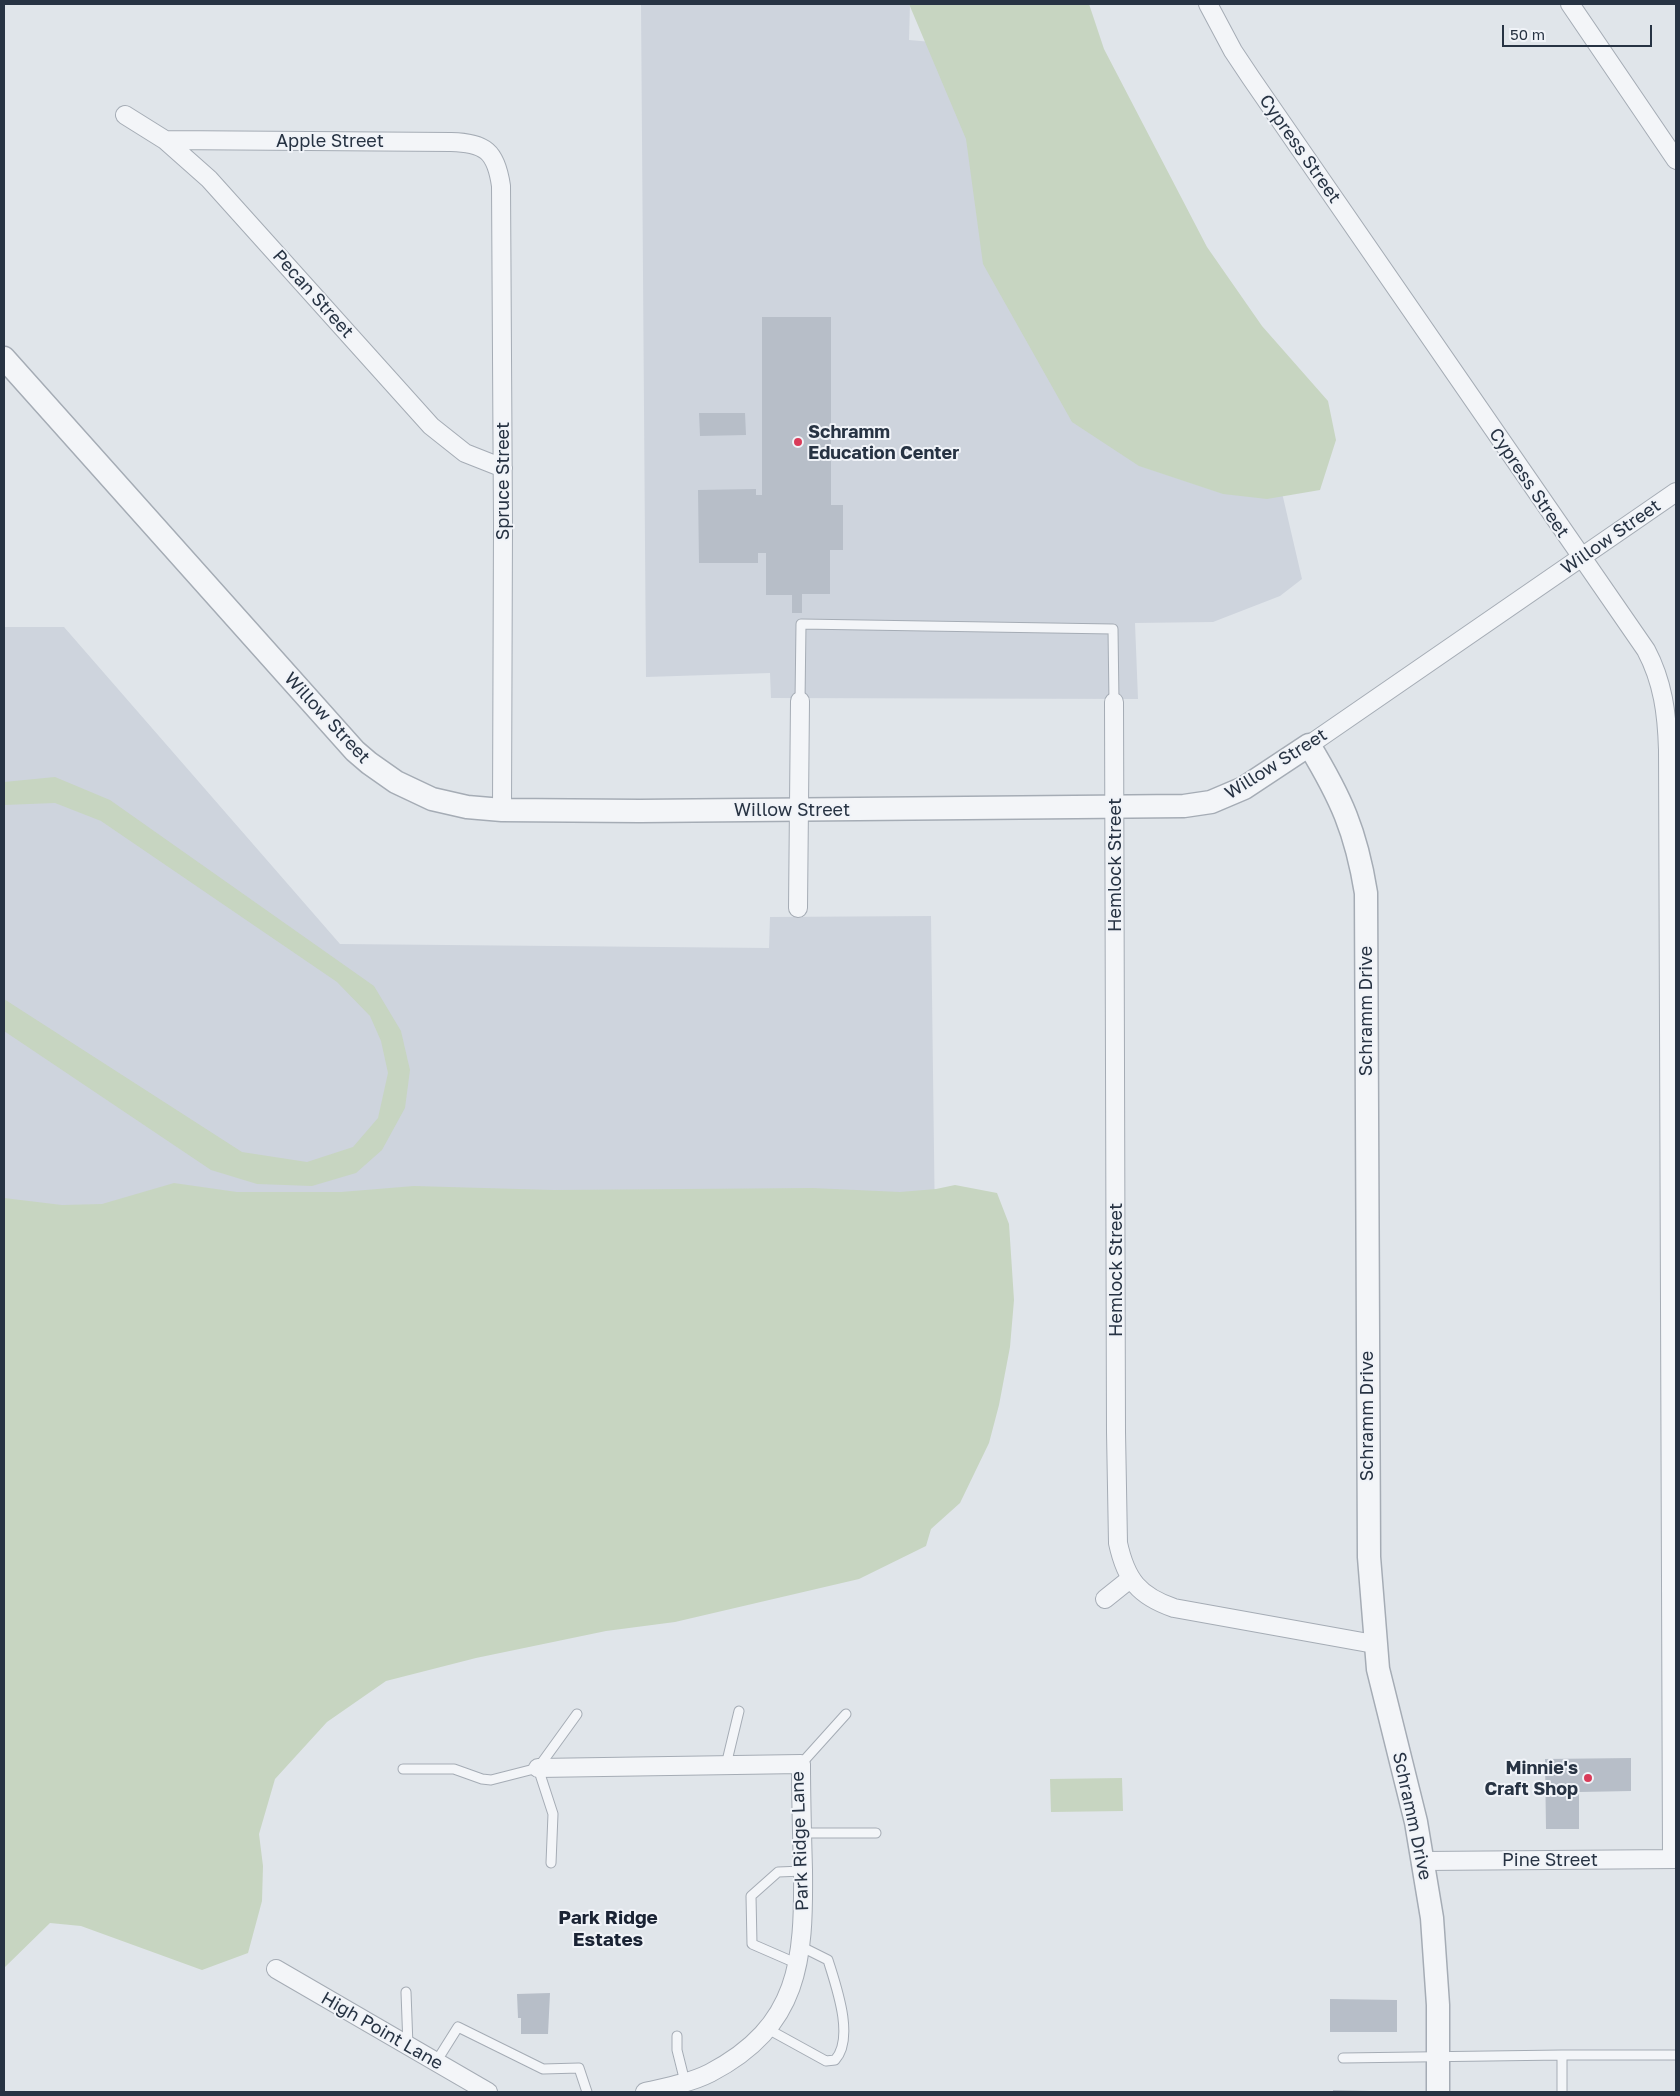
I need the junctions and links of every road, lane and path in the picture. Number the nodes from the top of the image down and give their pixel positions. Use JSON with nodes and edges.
{"nodes":[{"id":1,"x":1208,"y":4,"type":"edge"},
{"id":2,"x":1570,"y":4,"type":"edge"},
{"id":3,"x":125,"y":115,"type":"dead end"},
{"id":4,"x":165,"y":140,"type":"junction"},
{"id":5,"x":491,"y":154,"type":"joint"},
{"id":6,"x":1676,"y":160,"type":"edge"},
{"id":7,"x":4,"y":358,"type":"edge"},
{"id":8,"x":503,"y":468,"type":"junction"},
{"id":9,"x":1676,"y":492,"type":"edge"},
{"id":10,"x":1581,"y":558,"type":"junction"},
{"id":11,"x":800,"y":701,"type":"joint"},
{"id":12,"x":1114,"y":702,"type":"joint"},
{"id":13,"x":1309,"y":745,"type":"junction"},
{"id":14,"x":1115,"y":807,"type":"junction"},
{"id":15,"x":502,"y":810,"type":"junction"},
{"id":16,"x":799,"y":810,"type":"junction"},
{"id":17,"x":798,"y":908,"type":"dead end"},
{"id":18,"x":1130,"y":1579,"type":"junction"},
{"id":19,"x":1105,"y":1600,"type":"dead end"},
{"id":20,"x":1374,"y":1644,"type":"junction"},
{"id":21,"x":739,"y":1711,"type":"dead end"},
{"id":22,"x":577,"y":1714,"type":"dead end"},
{"id":23,"x":846,"y":1714,"type":"dead end"},
{"id":24,"x":801,"y":1764,"type":"junction"},
{"id":25,"x":726,"y":1765,"type":"junction"},
{"id":26,"x":538,"y":1768,"type":"junction"},
{"id":27,"x":403,"y":1769,"type":"dead end"},
{"id":28,"x":802,"y":1833,"type":"junction"},
{"id":29,"x":876,"y":1833,"type":"dead end"},
{"id":30,"x":1674,"y":1859,"type":"edge"},
{"id":31,"x":1424,"y":1861,"type":"junction"},
{"id":32,"x":552,"y":1863,"type":"dead end"},
{"id":33,"x":803,"y":1871,"type":"junction"},
{"id":34,"x":802,"y":1947,"type":"junction"},
{"id":35,"x":798,"y":1964,"type":"junction"},
{"id":36,"x":276,"y":1969,"type":"dead end"},
{"id":37,"x":406,"y":1992,"type":"dead end"},
{"id":38,"x":766,"y":2028,"type":"junction"},
{"id":39,"x":677,"y":2036,"type":"dead end"},
{"id":40,"x":408,"y":2046,"type":"junction"},
{"id":41,"x":1562,"y":2055,"type":"junction"},
{"id":42,"x":1676,"y":2055,"type":"edge"},
{"id":43,"x":1438,"y":2057,"type":"junction"},
{"id":44,"x":1343,"y":2058,"type":"dead end"},
{"id":45,"x":436,"y":2062,"type":"junction"},
{"id":46,"x":691,"y":2085,"type":"edge"},
{"id":47,"x":488,"y":2092,"type":"edge"},
{"id":48,"x":587,"y":2092,"type":"edge"},
{"id":49,"x":645,"y":2092,"type":"edge"},
{"id":50,"x":1438,"y":2092,"type":"edge"},
{"id":51,"x":1562,"y":2092,"type":"edge"}],
"edges":[{"from":1,"to":10,"type":"street","name":"Cypress Street"},
{"from":2,"to":6,"type":"street"},
{"from":3,"to":4,"type":"street","name":"Pecan Street"},
{"from":4,"to":5,"type":"street","name":"Apple Street"},
{"from":4,"to":8,"type":"street","name":"Pecan Street"},
{"from":5,"to":8,"type":"street","name":"Spruce Street"},
{"from":7,"to":15,"type":"street","name":"Willow Street"},
{"from":8,"to":15,"type":"street","name":"Spruce Street"},
{"from":9,"to":10,"type":"street","name":"Willow Street"},
{"from":10,"to":13,"type":"street","name":"Willow Street"},
{"from":10,"to":30,"type":"street","name":"Cypress Street"},
{"from":11,"to":12,"type":"lane"},
{"from":11,"to":16,"type":"street"},
{"from":12,"to":14,"type":"street","name":"Hemlock Street"},
{"from":13,"to":14,"type":"street","name":"Willow Street"},
{"from":13,"to":20,"type":"street","name":"Schramm Drive"},
{"from":14,"to":16,"type":"street","name":"Willow Street"},
{"from":14,"to":18,"type":"street","name":"Hemlock Street"},
{"from":15,"to":16,"type":"street","name":"Willow Street"},
{"from":16,"to":17,"type":"street"},
{"from":18,"to":19,"type":"street"},
{"from":18,"to":20,"type":"street","name":"Hemlock Street"},
{"from":20,"to":31,"type":"street","name":"Schramm Drive"},
{"from":21,"to":25,"type":"lane"},
{"from":22,"to":26,"type":"lane"},
{"from":23,"to":24,"type":"lane"},
{"from":24,"to":25,"type":"street","name":"Park Ridge Lane"},
{"from":24,"to":28,"type":"street","name":"Park Ridge Lane"},
{"from":25,"to":26,"type":"street","name":"Park Ridge Lane"},
{"from":26,"to":27,"type":"lane"},
{"from":26,"to":32,"type":"lane"},
{"from":28,"to":29,"type":"lane"},
{"from":28,"to":33,"type":"street","name":"Park Ridge Lane"},
{"from":30,"to":31,"type":"street","name":"Pine Street"},
{"from":31,"to":43,"type":"street","name":"Schramm Drive"},
{"from":33,"to":34,"type":"street","name":"Park Ridge Lane"},
{"from":33,"to":35,"type":"lane"},
{"from":34,"to":35,"type":"street","name":"Park Ridge Lane"},
{"from":34,"to":38,"type":"lane"},
{"from":35,"to":38,"type":"street","name":"Park Ridge Lane"},
{"from":36,"to":40,"type":"street","name":"High Point Lane"},
{"from":37,"to":40,"type":"lane"},
{"from":38,"to":46,"type":"street","name":"Park Ridge Lane"},
{"from":39,"to":46,"type":"lane"},
{"from":40,"to":45,"type":"street","name":"High Point Lane"},
{"from":41,"to":42,"type":"lane"},
{"from":41,"to":43,"type":"lane"},
{"from":41,"to":51,"type":"lane"},
{"from":43,"to":44,"type":"lane"},
{"from":43,"to":50,"type":"street","name":"Schramm Drive"},
{"from":45,"to":47,"type":"street","name":"High Point Lane"},
{"from":45,"to":48,"type":"lane"},
{"from":46,"to":49,"type":"street","name":"Park Ridge Lane"}]}
